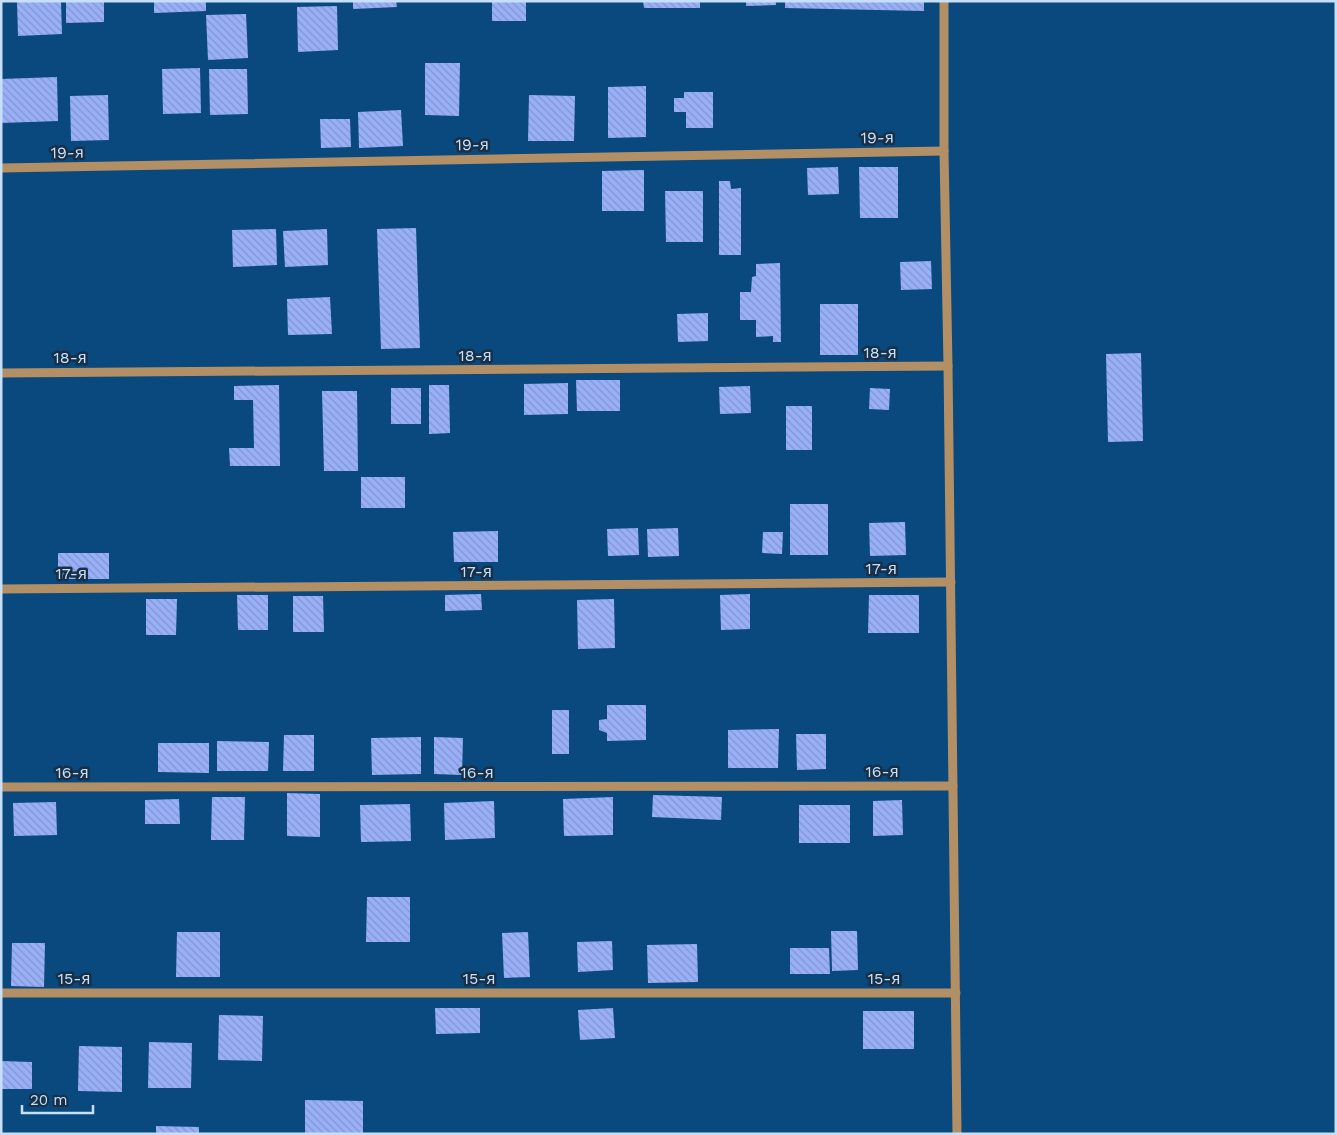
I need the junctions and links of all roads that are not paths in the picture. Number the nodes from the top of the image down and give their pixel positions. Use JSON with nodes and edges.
{"nodes":[{"id":1,"x":944,"y":1,"type":"edge"},
{"id":2,"x":944,"y":151,"type":"junction"},
{"id":3,"x":1,"y":168,"type":"edge"},
{"id":4,"x":948,"y":366,"type":"junction"},
{"id":5,"x":1,"y":373,"type":"edge"},
{"id":6,"x":951,"y":582,"type":"junction"},
{"id":7,"x":1,"y":589,"type":"edge"},
{"id":8,"x":953,"y":786,"type":"junction"},
{"id":9,"x":1,"y":787,"type":"edge"},
{"id":10,"x":1,"y":993,"type":"edge"},
{"id":11,"x":956,"y":993,"type":"junction"},
{"id":12,"x":958,"y":1134,"type":"edge"}],
"edges":[{"from":1,"to":2,"type":"street"},
{"from":2,"to":3,"type":"street","name":"19-я"},
{"from":2,"to":4,"type":"street"},
{"from":4,"to":5,"type":"street","name":"18-я"},
{"from":4,"to":6,"type":"street"},
{"from":6,"to":7,"type":"street","name":"17-я"},
{"from":6,"to":8,"type":"street"},
{"from":8,"to":9,"type":"street","name":"16-я"},
{"from":8,"to":11,"type":"street"},
{"from":10,"to":11,"type":"street","name":"15-я"},
{"from":11,"to":12,"type":"street"}]}
